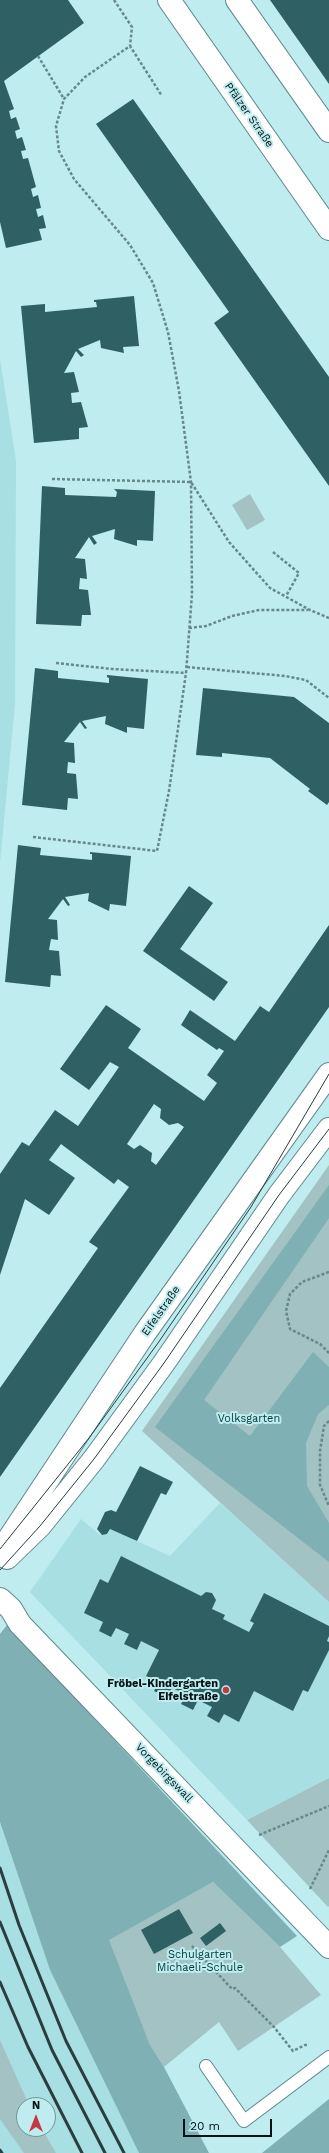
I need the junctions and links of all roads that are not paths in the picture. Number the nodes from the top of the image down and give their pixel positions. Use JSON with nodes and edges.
{"nodes":[{"id":1,"x":169,"y":0,"type":"edge"},
{"id":2,"x":237,"y":0,"type":"edge"},
{"id":3,"x":329,"y":131,"type":"edge"},
{"id":4,"x":329,"y":229,"type":"edge"},
{"id":5,"x":329,"y":1074,"type":"edge"},
{"id":6,"x":329,"y":1129,"type":"edge"},
{"id":7,"x":0,"y":1552,"type":"edge"},
{"id":8,"x":0,"y":1564,"type":"edge"},
{"id":9,"x":0,"y":1599,"type":"edge"},
{"id":10,"x":329,"y":1947,"type":"edge"},
{"id":11,"x":329,"y":2057,"type":"edge"},
{"id":12,"x":206,"y":2066,"type":"dead end"}],
"edges":[{"from":1,"to":4,"type":"street","name":"Pfälzer Straße"},
{"from":2,"to":3,"type":"street"},
{"from":5,"to":7,"type":"street","name":"Eifelstraße"},
{"from":6,"to":8,"type":"street"},
{"from":9,"to":10,"type":"street","name":"Vorgebirgswall"},
{"from":11,"to":12,"type":"lane"}]}
